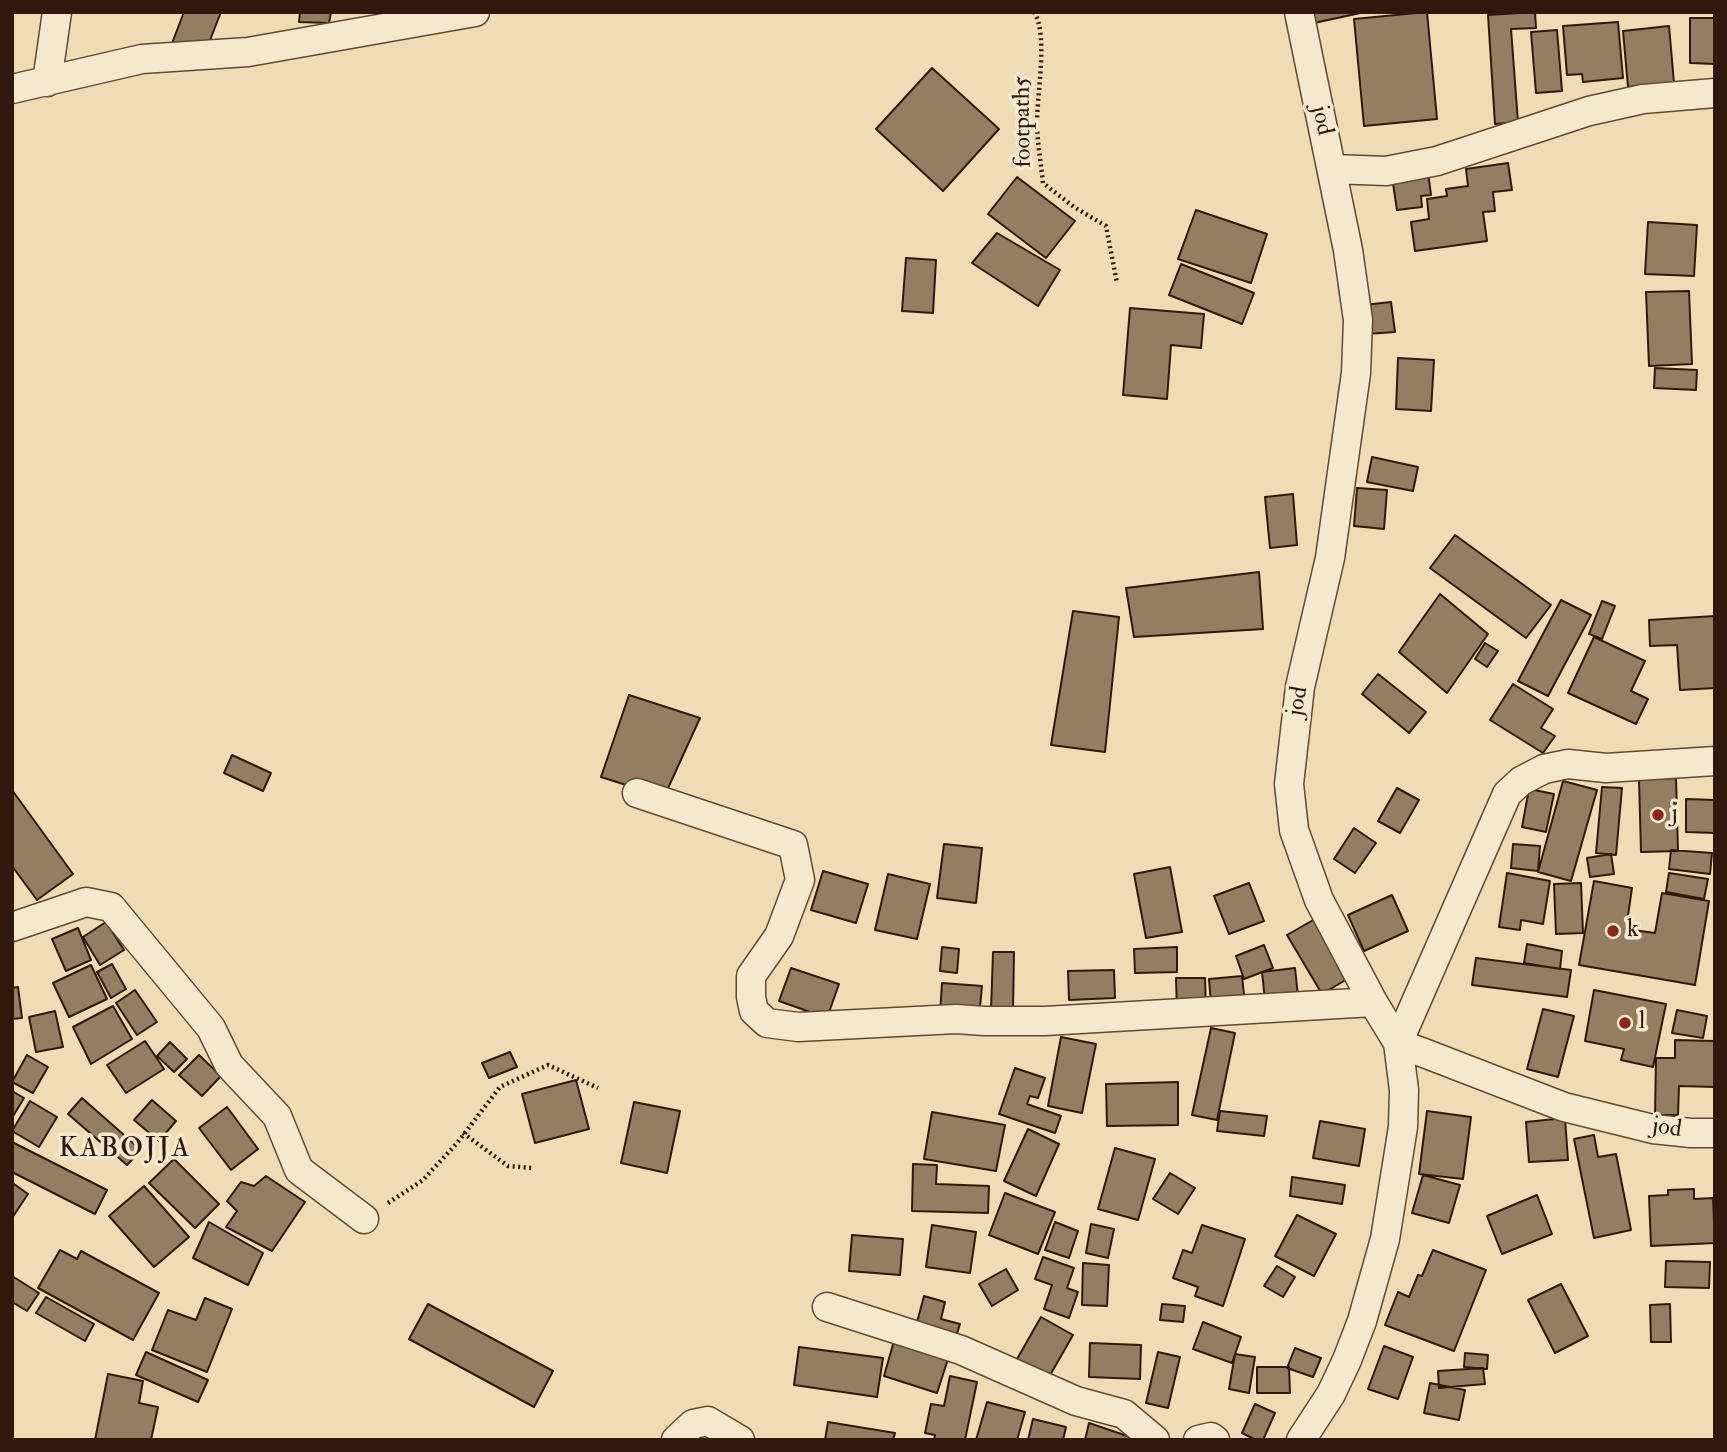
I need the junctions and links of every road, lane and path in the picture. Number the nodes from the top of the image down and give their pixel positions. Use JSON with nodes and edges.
{"nodes":[{"id":1,"x":57,"y":12,"type":"edge"},
{"id":2,"x":475,"y":12,"type":"edge"},
{"id":3,"x":1034,"y":12,"type":"edge"},
{"id":4,"x":1299,"y":12,"type":"edge"},
{"id":5,"x":47,"y":82,"type":"junction"},
{"id":6,"x":12,"y":89,"type":"edge"},
{"id":7,"x":1715,"y":93,"type":"edge"},
{"id":8,"x":1332,"y":169,"type":"junction"},
{"id":9,"x":1117,"y":283,"type":"dead end"},
{"id":10,"x":1715,"y":761,"type":"edge"},
{"id":11,"x":637,"y":793,"type":"dead end"},
{"id":12,"x":12,"y":927,"type":"edge"},
{"id":13,"x":1373,"y":1002,"type":"junction"},
{"id":14,"x":1398,"y":1043,"type":"junction"},
{"id":15,"x":598,"y":1087,"type":"dead end"},
{"id":16,"x":463,"y":1133,"type":"junction"},
{"id":17,"x":1715,"y":1133,"type":"edge"},
{"id":18,"x":533,"y":1168,"type":"dead end"},
{"id":19,"x":364,"y":1219,"type":"joint"},
{"id":20,"x":827,"y":1307,"type":"dead end"},
{"id":21,"x":676,"y":1440,"type":"edge"},
{"id":22,"x":740,"y":1440,"type":"edge"},
{"id":23,"x":1155,"y":1440,"type":"edge"},
{"id":24,"x":1198,"y":1440,"type":"edge"},
{"id":25,"x":1215,"y":1440,"type":"edge"},
{"id":26,"x":1301,"y":1440,"type":"edge"}],
"edges":[{"from":1,"to":5,"type":"street"},
{"from":2,"to":5,"type":"street"},
{"from":3,"to":9,"type":"path","name":"footpath5"},
{"from":4,"to":8,"type":"street","name":"jod"},
{"from":5,"to":6,"type":"street"},
{"from":7,"to":8,"type":"street"},
{"from":8,"to":13,"type":"street","name":"jod"},
{"from":10,"to":14,"type":"street"},
{"from":11,"to":13,"type":"street"},
{"from":12,"to":19,"type":"street"},
{"from":13,"to":14,"type":"street","name":"jod"},
{"from":14,"to":17,"type":"street","name":"jod"},
{"from":14,"to":26,"type":"street"},
{"from":15,"to":16,"type":"path"},
{"from":16,"to":18,"type":"path"},
{"from":16,"to":19,"type":"path"},
{"from":20,"to":23,"type":"street"},
{"from":21,"to":22,"type":"street"},
{"from":24,"to":25,"type":"street"}]}
